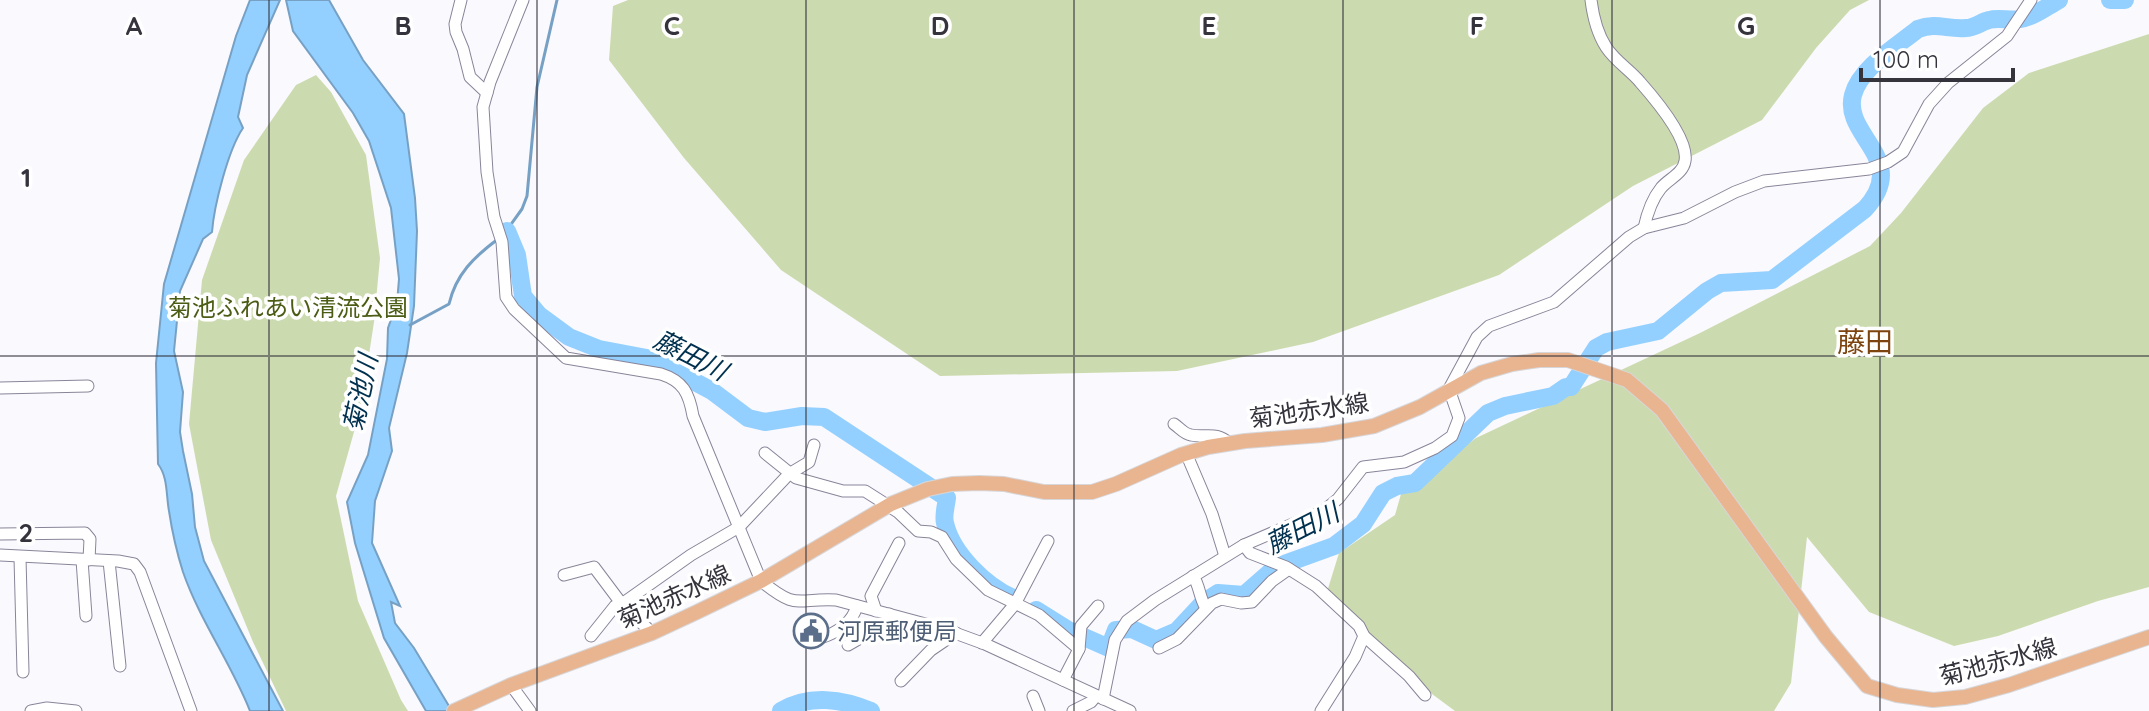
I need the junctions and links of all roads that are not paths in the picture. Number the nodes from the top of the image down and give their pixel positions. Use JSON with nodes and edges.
{"nodes":[{"id":1,"x":461,"y":0,"type":"edge"},
{"id":2,"x":523,"y":0,"type":"edge"},
{"id":3,"x":1591,"y":0,"type":"edge"},
{"id":4,"x":2031,"y":0,"type":"edge"},
{"id":5,"x":487,"y":93,"type":"junction"},
{"id":6,"x":1644,"y":228,"type":"junction"},
{"id":7,"x":88,"y":386,"type":"dead end"},
{"id":8,"x":0,"y":388,"type":"edge"},
{"id":9,"x":1449,"y":389,"type":"junction"},
{"id":10,"x":1174,"y":424,"type":"dead end"},
{"id":11,"x":1229,"y":443,"type":"junction"},
{"id":12,"x":814,"y":445,"type":"dead end"},
{"id":13,"x":765,"y":453,"type":"dead end"},
{"id":14,"x":1186,"y":453,"type":"junction"},
{"id":15,"x":789,"y":474,"type":"junction"},
{"id":16,"x":889,"y":506,"type":"junction"},
{"id":17,"x":739,"y":527,"type":"junction"},
{"id":18,"x":0,"y":534,"type":"edge"},
{"id":19,"x":1048,"y":541,"type":"dead end"},
{"id":20,"x":899,"y":543,"type":"dead end"},
{"id":21,"x":1244,"y":545,"type":"junction"},
{"id":22,"x":0,"y":555,"type":"edge"},
{"id":23,"x":1225,"y":556,"type":"junction"},
{"id":24,"x":20,"y":558,"type":"junction"},
{"id":25,"x":85,"y":560,"type":"junction"},
{"id":26,"x":109,"y":561,"type":"junction"},
{"id":27,"x":1289,"y":569,"type":"junction"},
{"id":28,"x":564,"y":575,"type":"dead end"},
{"id":29,"x":1193,"y":576,"type":"junction"},
{"id":30,"x":761,"y":581,"type":"junction"},
{"id":31,"x":621,"y":603,"type":"junction"},
{"id":32,"x":1015,"y":604,"type":"junction"},
{"id":33,"x":857,"y":606,"type":"junction"},
{"id":34,"x":1098,"y":606,"type":"dead end"},
{"id":35,"x":1206,"y":608,"type":"junction"},
{"id":36,"x":876,"y":611,"type":"junction"},
{"id":37,"x":889,"y":614,"type":"junction"},
{"id":38,"x":86,"y":616,"type":"dead end"},
{"id":39,"x":652,"y":633,"type":"junction"},
{"id":40,"x":956,"y":633,"type":"junction"},
{"id":41,"x":591,"y":636,"type":"dead end"},
{"id":42,"x":1364,"y":636,"type":"junction"},
{"id":43,"x":2149,"y":637,"type":"edge"},
{"id":44,"x":820,"y":638,"type":"dead end"},
{"id":45,"x":982,"y":643,"type":"junction"},
{"id":46,"x":848,"y":645,"type":"dead end"},
{"id":47,"x":1159,"y":648,"type":"dead end"},
{"id":48,"x":1079,"y":649,"type":"junction"},
{"id":49,"x":120,"y":666,"type":"dead end"},
{"id":50,"x":23,"y":672,"type":"dead end"},
{"id":51,"x":1063,"y":680,"type":"junction"},
{"id":52,"x":901,"y":681,"type":"dead end"},
{"id":53,"x":511,"y":685,"type":"junction"},
{"id":54,"x":1425,"y":695,"type":"dead end"},
{"id":55,"x":1033,"y":696,"type":"dead end"},
{"id":56,"x":1100,"y":697,"type":"junction"},
{"id":57,"x":31,"y":711,"type":"edge"},
{"id":58,"x":76,"y":711,"type":"edge"},
{"id":59,"x":191,"y":711,"type":"edge"},
{"id":60,"x":454,"y":711,"type":"edge"},
{"id":61,"x":530,"y":711,"type":"edge"},
{"id":62,"x":1039,"y":711,"type":"edge"},
{"id":63,"x":1073,"y":711,"type":"edge"},
{"id":64,"x":1130,"y":711,"type":"edge"},
{"id":65,"x":1321,"y":711,"type":"edge"}],
"edges":[{"from":1,"to":5,"type":"street"},
{"from":2,"to":5,"type":"street"},
{"from":3,"to":6,"type":"street"},
{"from":4,"to":6,"type":"street"},
{"from":5,"to":17,"type":"street"},
{"from":6,"to":9,"type":"street"},
{"from":7,"to":8,"type":"street"},
{"from":9,"to":11,"type":"main road","name":"菊池赤水線"},
{"from":9,"to":21,"type":"street"},
{"from":9,"to":43,"type":"main road","name":"菊池赤水線"},
{"from":10,"to":11,"type":"street"},
{"from":11,"to":14,"type":"main road","name":"菊池赤水線"},
{"from":12,"to":15,"type":"street"},
{"from":13,"to":15,"type":"street"},
{"from":14,"to":16,"type":"main road","name":"菊池赤水線"},
{"from":14,"to":23,"type":"street"},
{"from":15,"to":16,"type":"street"},
{"from":15,"to":17,"type":"street"},
{"from":16,"to":30,"type":"main road","name":"菊池赤水線"},
{"from":16,"to":32,"type":"street"},
{"from":17,"to":30,"type":"street"},
{"from":17,"to":31,"type":"street"},
{"from":18,"to":25,"type":"street"},
{"from":19,"to":32,"type":"street"},
{"from":20,"to":36,"type":"street"},
{"from":21,"to":23,"type":"street"},
{"from":21,"to":27,"type":"street"},
{"from":22,"to":24,"type":"street"},
{"from":23,"to":29,"type":"street"},
{"from":24,"to":25,"type":"street"},
{"from":24,"to":50,"type":"street"},
{"from":25,"to":26,"type":"street"},
{"from":25,"to":38,"type":"street"},
{"from":26,"to":49,"type":"street"},
{"from":26,"to":59,"type":"street"},
{"from":27,"to":35,"type":"street"},
{"from":27,"to":42,"type":"street"},
{"from":28,"to":31,"type":"street"},
{"from":29,"to":35,"type":"street"},
{"from":29,"to":56,"type":"street"},
{"from":30,"to":33,"type":"street"},
{"from":30,"to":39,"type":"main road","name":"菊池赤水線"},
{"from":31,"to":39,"type":"street"},
{"from":31,"to":41,"type":"street"},
{"from":32,"to":45,"type":"street"},
{"from":32,"to":48,"type":"street"},
{"from":33,"to":36,"type":"street"},
{"from":33,"to":44,"type":"street"},
{"from":34,"to":48,"type":"street"},
{"from":35,"to":47,"type":"street"},
{"from":36,"to":37,"type":"street"},
{"from":37,"to":40,"type":"street"},
{"from":37,"to":46,"type":"street"},
{"from":39,"to":53,"type":"main road","name":"菊池赤水線"},
{"from":40,"to":45,"type":"street"},
{"from":40,"to":52,"type":"street"},
{"from":42,"to":54,"type":"street"},
{"from":42,"to":65,"type":"street"},
{"from":45,"to":51,"type":"street"},
{"from":48,"to":51,"type":"street"},
{"from":51,"to":56,"type":"street"},
{"from":53,"to":60,"type":"main road","name":"菊池赤水線"},
{"from":53,"to":61,"type":"street"},
{"from":55,"to":62,"type":"street"},
{"from":56,"to":63,"type":"street"},
{"from":56,"to":64,"type":"street"},
{"from":57,"to":58,"type":"street"}]}
